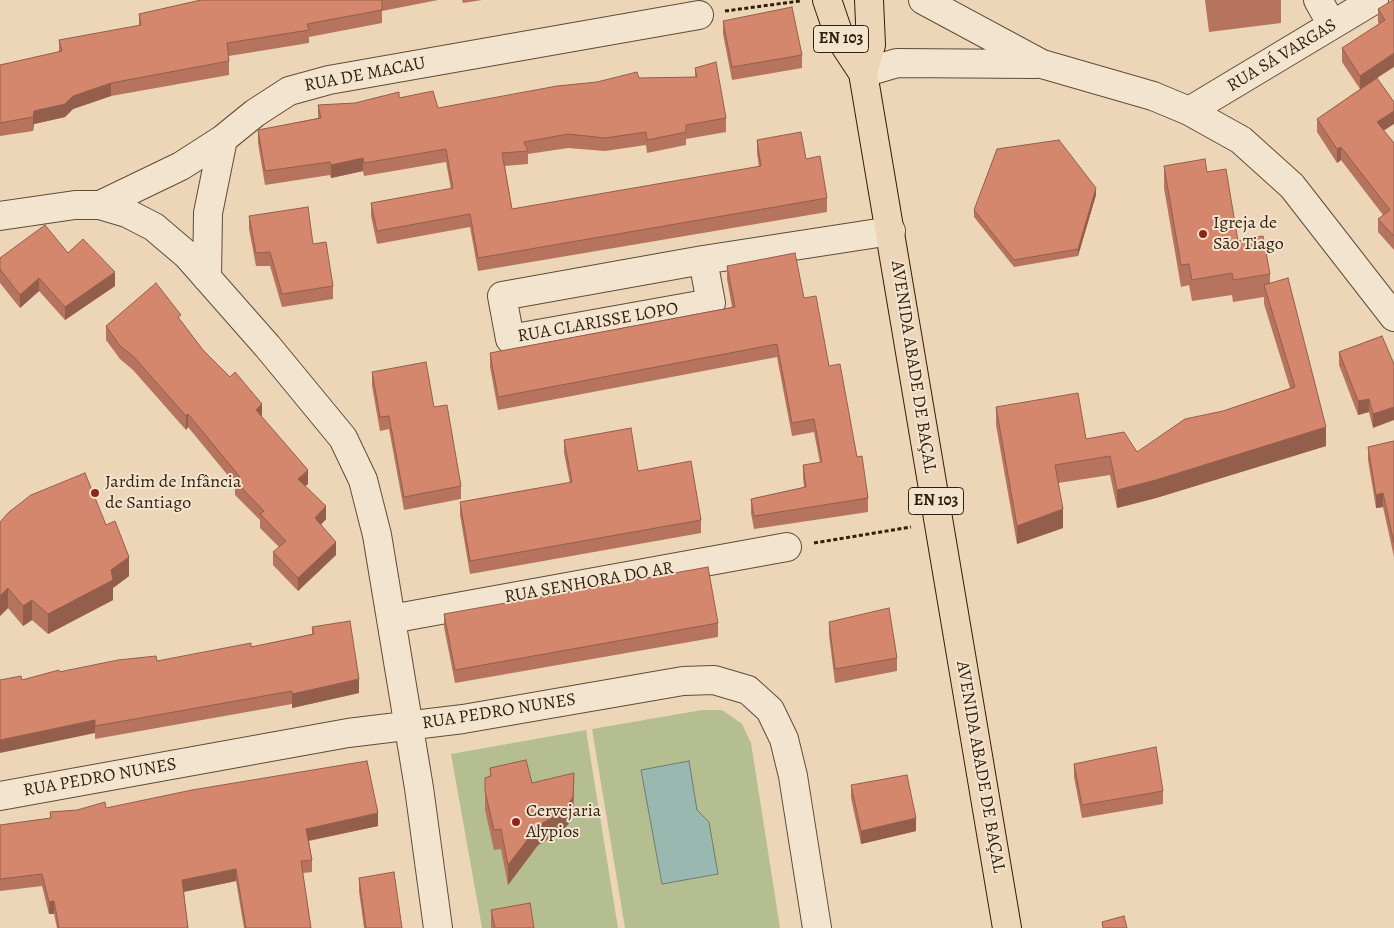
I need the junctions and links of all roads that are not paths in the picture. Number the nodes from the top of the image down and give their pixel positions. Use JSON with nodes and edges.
{"nodes":[{"id":1,"x":826,"y":0,"type":"edge"},
{"id":2,"x":870,"y":0,"type":"edge"},
{"id":3,"x":923,"y":0,"type":"edge"},
{"id":4,"x":1318,"y":0,"type":"edge"},
{"id":5,"x":1374,"y":0,"type":"edge"},
{"id":6,"x":700,"y":15,"type":"road end"},
{"id":7,"x":1332,"y":25,"type":"junction"},
{"id":8,"x":1042,"y":64,"type":"junction"},
{"id":9,"x":864,"y":73,"type":"junction"},
{"id":10,"x":1189,"y":111,"type":"junction"},
{"id":11,"x":223,"y":139,"type":"junction"},
{"id":12,"x":100,"y":205,"type":"junction"},
{"id":13,"x":0,"y":216,"type":"edge"},
{"id":14,"x":891,"y":230,"type":"junction"},
{"id":15,"x":704,"y":260,"type":"junction"},
{"id":16,"x":207,"y":278,"type":"junction"},
{"id":17,"x":1394,"y":317,"type":"edge"},
{"id":18,"x":788,"y":547,"type":"road end"},
{"id":19,"x":391,"y":619,"type":"junction"},
{"id":20,"x":408,"y":727,"type":"junction"},
{"id":21,"x":0,"y":796,"type":"edge"},
{"id":22,"x":438,"y":928,"type":"edge"},
{"id":23,"x":817,"y":928,"type":"edge"},
{"id":24,"x":1007,"y":928,"type":"edge"}],
"edges":[{"from":1,"to":9,"type":"main road","name":"AVENIDA ABADE DE BAÇAL","number":"EN 103"},
{"from":2,"to":9,"type":"main road","name":"AVENIDA ABADE DE BAÇAL","number":"EN 103"},
{"from":3,"to":8,"type":"street"},
{"from":4,"to":7,"type":"street"},
{"from":5,"to":7,"type":"street","name":"RUA SÁ VARGAS"},
{"from":6,"to":11,"type":"street","name":"RUA DE MACAU"},
{"from":7,"to":10,"type":"street","name":"RUA SÁ VARGAS"},
{"from":8,"to":9,"type":"street"},
{"from":8,"to":10,"type":"street"},
{"from":9,"to":14,"type":"main road","name":"AVENIDA ABADE DE BAÇAL","number":"EN 103"},
{"from":10,"to":17,"type":"street"},
{"from":11,"to":12,"type":"street","name":"RUA DE MACAU"},
{"from":11,"to":16,"type":"street"},
{"from":12,"to":13,"type":"street","name":"RUA DE MACAU"},
{"from":12,"to":16,"type":"street"},
{"from":14,"to":15,"type":"street","name":"RUA CLARISSE LOPO"},
{"from":14,"to":24,"type":"main road","name":"AVENIDA ABADE DE BAÇAL","number":"EN 103"},
{"from":15,"to":15,"type":"street","name":"RUA CLARISSE LOPO"},
{"from":16,"to":19,"type":"street"},
{"from":18,"to":19,"type":"street","name":"RUA SENHORA DO AR"},
{"from":19,"to":20,"type":"street"},
{"from":20,"to":21,"type":"street","name":"RUA PEDRO NUNES"},
{"from":20,"to":22,"type":"street"},
{"from":20,"to":23,"type":"street","name":"RUA PEDRO NUNES"}]}
